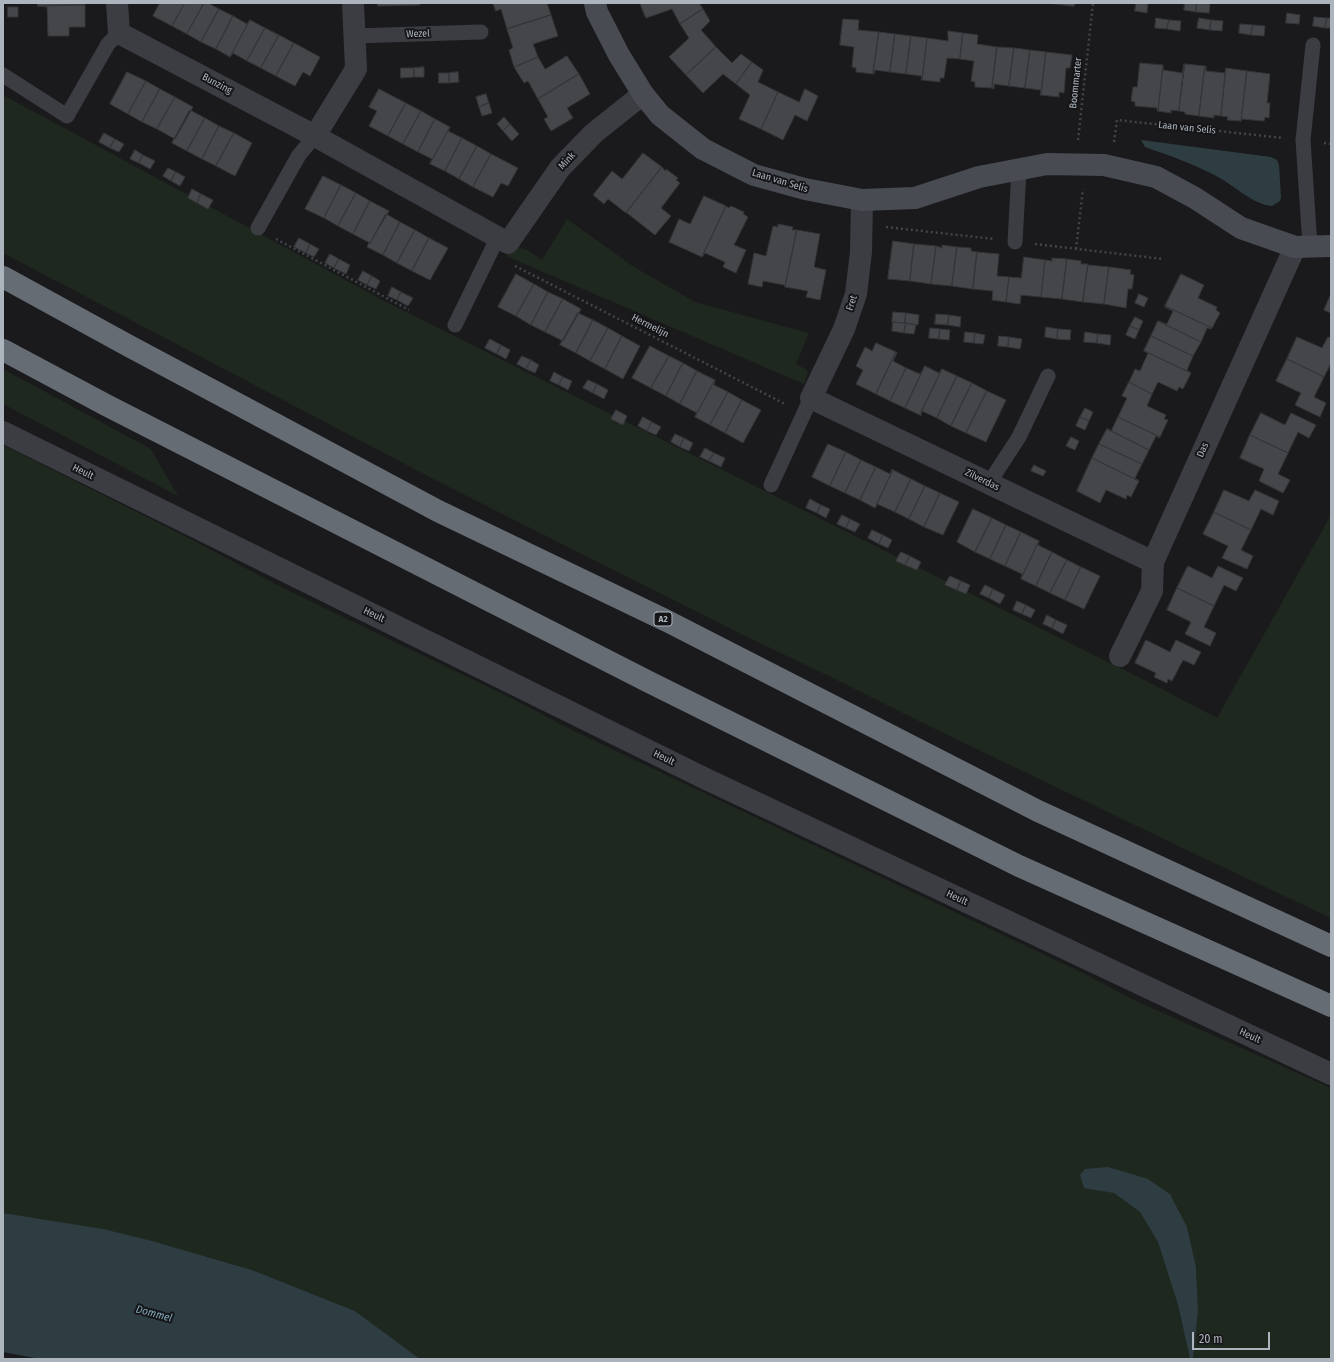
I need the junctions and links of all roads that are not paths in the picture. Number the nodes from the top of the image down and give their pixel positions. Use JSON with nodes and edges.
{"nodes":[{"id":1,"x":117,"y":3,"type":"edge"},
{"id":2,"x":352,"y":3,"type":"edge"},
{"id":3,"x":595,"y":3,"type":"edge"},
{"id":4,"x":481,"y":32,"type":"dead end"},
{"id":5,"x":119,"y":33,"type":"junction"},
{"id":6,"x":354,"y":36,"type":"junction"},
{"id":7,"x":1313,"y":45,"type":"dead end"},
{"id":8,"x":3,"y":75,"type":"edge"},
{"id":9,"x":643,"y":94,"type":"junction"},
{"id":10,"x":314,"y":136,"type":"junction"},
{"id":11,"x":1019,"y":170,"type":"junction"},
{"id":12,"x":862,"y":200,"type":"junction"},
{"id":13,"x":258,"y":228,"type":"road end"},
{"id":14,"x":1015,"y":242,"type":"dead end"},
{"id":15,"x":499,"y":244,"type":"junction"},
{"id":16,"x":1312,"y":246,"type":"edge"},
{"id":17,"x":3,"y":277,"type":"edge"},
{"id":18,"x":455,"y":325,"type":"dead end"},
{"id":19,"x":3,"y":350,"type":"edge"},
{"id":20,"x":1048,"y":376,"type":"dead end"},
{"id":21,"x":808,"y":406,"type":"junction"},
{"id":22,"x":3,"y":432,"type":"edge"},
{"id":23,"x":989,"y":484,"type":"junction"},
{"id":24,"x":771,"y":485,"type":"dead end"},
{"id":25,"x":1153,"y":562,"type":"junction"},
{"id":26,"x":1120,"y":656,"type":"dead end"},
{"id":27,"x":1331,"y":946,"type":"edge"},
{"id":28,"x":1331,"y":1006,"type":"edge"},
{"id":29,"x":1331,"y":1074,"type":"edge"}],
"edges":[{"from":1,"to":5,"type":"street"},
{"from":2,"to":6,"type":"street"},
{"from":3,"to":9,"type":"street","name":"Laan van Selis"},
{"from":4,"to":6,"type":"lane","name":"Wezel"},
{"from":5,"to":8,"type":"lane"},
{"from":5,"to":10,"type":"street","name":"Bunzing"},
{"from":6,"to":10,"type":"street"},
{"from":7,"to":16,"type":"lane"},
{"from":9,"to":12,"type":"street","name":"Laan van Selis"},
{"from":9,"to":15,"type":"street","name":"Mink"},
{"from":10,"to":13,"type":"lane"},
{"from":10,"to":15,"type":"street","name":"Bunzing"},
{"from":11,"to":12,"type":"street","name":"Laan van Selis"},
{"from":11,"to":14,"type":"lane"},
{"from":11,"to":16,"type":"street","name":"Laan van Selis"},
{"from":12,"to":21,"type":"street","name":"Fret"},
{"from":15,"to":18,"type":"lane"},
{"from":16,"to":25,"type":"street","name":"Das"},
{"from":17,"to":27,"type":"highway","number":"A2"},
{"from":19,"to":28,"type":"highway"},
{"from":20,"to":23,"type":"lane"},
{"from":21,"to":23,"type":"street","name":"Zilverdas"},
{"from":21,"to":24,"type":"lane"},
{"from":22,"to":29,"type":"street","name":"Heult"},
{"from":23,"to":25,"type":"street","name":"Zilverdas"},
{"from":25,"to":26,"type":"street","name":"Das"}]}
